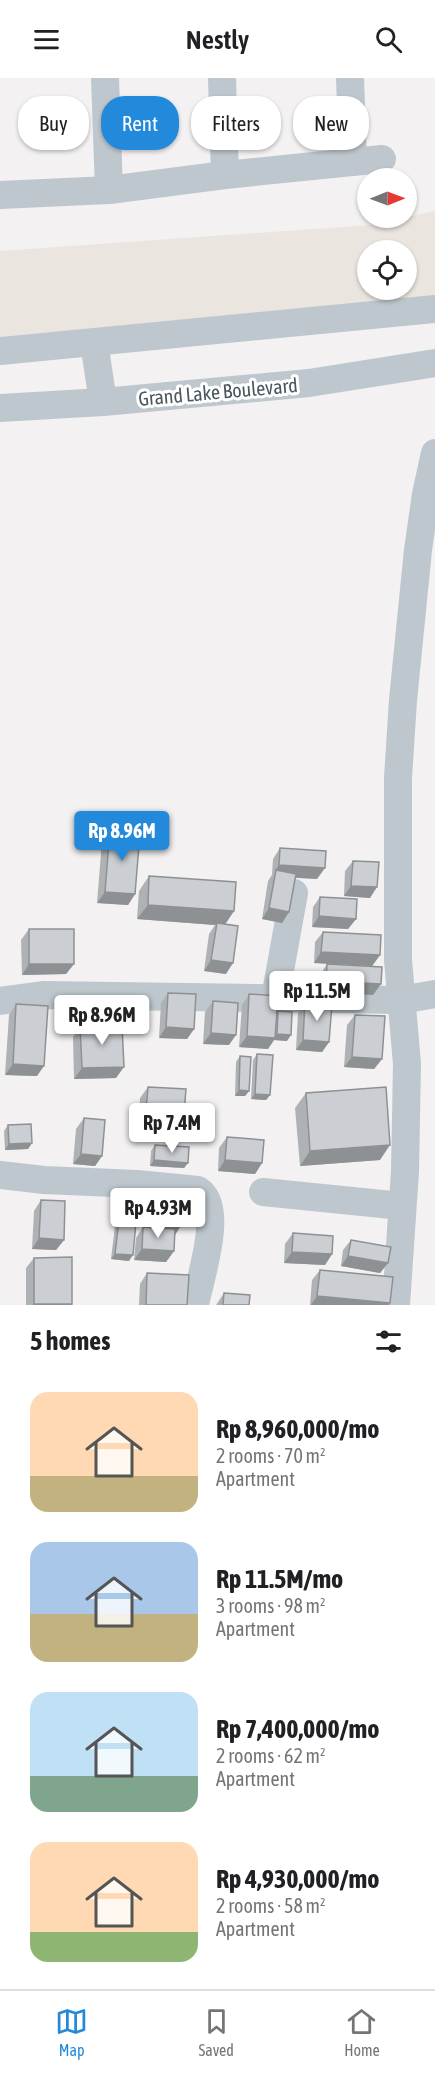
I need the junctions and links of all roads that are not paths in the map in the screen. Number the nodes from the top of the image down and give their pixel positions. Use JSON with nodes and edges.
{"nodes":[{"id":1,"x":105,"y":78,"type":"edge"},
{"id":2,"x":222,"y":78,"type":"edge"},
{"id":3,"x":350,"y":78,"type":"edge"},
{"id":4,"x":382,"y":159,"type":"dead end"},
{"id":5,"x":353,"y":162,"type":"junction"},
{"id":6,"x":225,"y":175,"type":"junction"},
{"id":7,"x":110,"y":190,"type":"junction"},
{"id":8,"x":0,"y":195,"type":"edge"},
{"id":9,"x":435,"y":309,"type":"edge"},
{"id":10,"x":94,"y":342,"type":"junction"},
{"id":11,"x":0,"y":351,"type":"edge"},
{"id":12,"x":435,"y":363,"type":"edge"},
{"id":13,"x":103,"y":402,"type":"junction"},
{"id":14,"x":0,"y":408,"type":"edge"},
{"id":15,"x":435,"y":453,"type":"edge"},
{"id":16,"x":294,"y":893,"type":"edge"},
{"id":17,"x":435,"y":994,"type":"edge"},
{"id":18,"x":275,"y":998,"type":"junction"},
{"id":19,"x":401,"y":1000,"type":"junction"},
{"id":20,"x":0,"y":1001,"type":"edge"},
{"id":21,"x":0,"y":1175,"type":"edge"},
{"id":22,"x":263,"y":1192,"type":"dead end"},
{"id":23,"x":402,"y":1206,"type":"junction"},
{"id":24,"x":195,"y":1305,"type":"edge"},
{"id":25,"x":396,"y":1305,"type":"edge"}],
"edges":[{"from":1,"to":7,"type":"street"},
{"from":2,"to":6,"type":"street"},
{"from":3,"to":5,"type":"street"},
{"from":4,"to":5,"type":"street"},
{"from":5,"to":6,"type":"street"},
{"from":6,"to":7,"type":"street"},
{"from":7,"to":8,"type":"street"},
{"from":9,"to":10,"type":"street"},
{"from":10,"to":11,"type":"street"},
{"from":10,"to":13,"type":"street"},
{"from":12,"to":13,"type":"street","name":"Grand Lake Boulevard"},
{"from":13,"to":14,"type":"street","name":"Grand Lake Boulevard"},
{"from":15,"to":19,"type":"street"},
{"from":16,"to":18,"type":"street"},
{"from":17,"to":19,"type":"street"},
{"from":18,"to":19,"type":"street"},
{"from":18,"to":20,"type":"street"},
{"from":19,"to":23,"type":"street"},
{"from":21,"to":24,"type":"street"},
{"from":22,"to":23,"type":"street"},
{"from":23,"to":25,"type":"street"}]}
